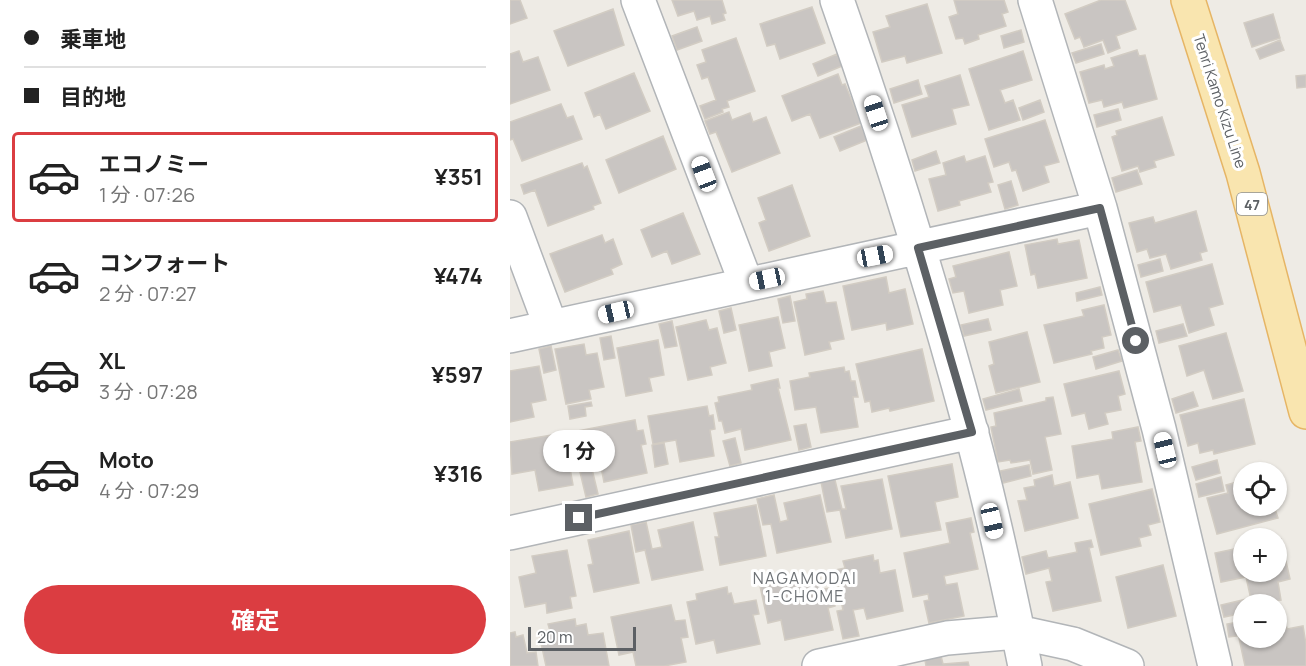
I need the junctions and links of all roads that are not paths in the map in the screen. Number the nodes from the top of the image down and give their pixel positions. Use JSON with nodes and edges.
{"nodes":[{"id":1,"x":638,"y":0,"type":"edge"},
{"id":2,"x":837,"y":0,"type":"edge"},
{"id":3,"x":1035,"y":0,"type":"edge"},
{"id":4,"x":1188,"y":0,"type":"edge"},
{"id":5,"x":1100,"y":208,"type":"junction"},
{"id":6,"x":510,"y":217,"type":"edge"},
{"id":7,"x":918,"y":248,"type":"junction"},
{"id":8,"x":746,"y":283,"type":"junction"},
{"id":9,"x":551,"y":327,"type":"junction"},
{"id":10,"x":510,"y":336,"type":"edge"},
{"id":11,"x":1306,"y":412,"type":"edge"},
{"id":12,"x":972,"y":432,"type":"junction"},
{"id":13,"x":510,"y":533,"type":"edge"},
{"id":14,"x":1018,"y":632,"type":"junction"},
{"id":15,"x":819,"y":666,"type":"edge"},
{"id":16,"x":1025,"y":666,"type":"edge"},
{"id":17,"x":1128,"y":666,"type":"edge"},
{"id":18,"x":1215,"y":666,"type":"edge"}],
"edges":[{"from":1,"to":8,"type":"street"},
{"from":2,"to":7,"type":"street"},
{"from":3,"to":5,"type":"street"},
{"from":4,"to":11,"type":"main road","name":"Tenri Kamo Kizu Line","number":"47"},
{"from":5,"to":7,"type":"street"},
{"from":5,"to":18,"type":"street"},
{"from":6,"to":9,"type":"street"},
{"from":7,"to":8,"type":"street"},
{"from":7,"to":12,"type":"street"},
{"from":8,"to":9,"type":"street"},
{"from":9,"to":10,"type":"street"},
{"from":12,"to":13,"type":"street"},
{"from":12,"to":14,"type":"street"},
{"from":14,"to":15,"type":"street"},
{"from":14,"to":16,"type":"street"},
{"from":14,"to":17,"type":"street"}]}
